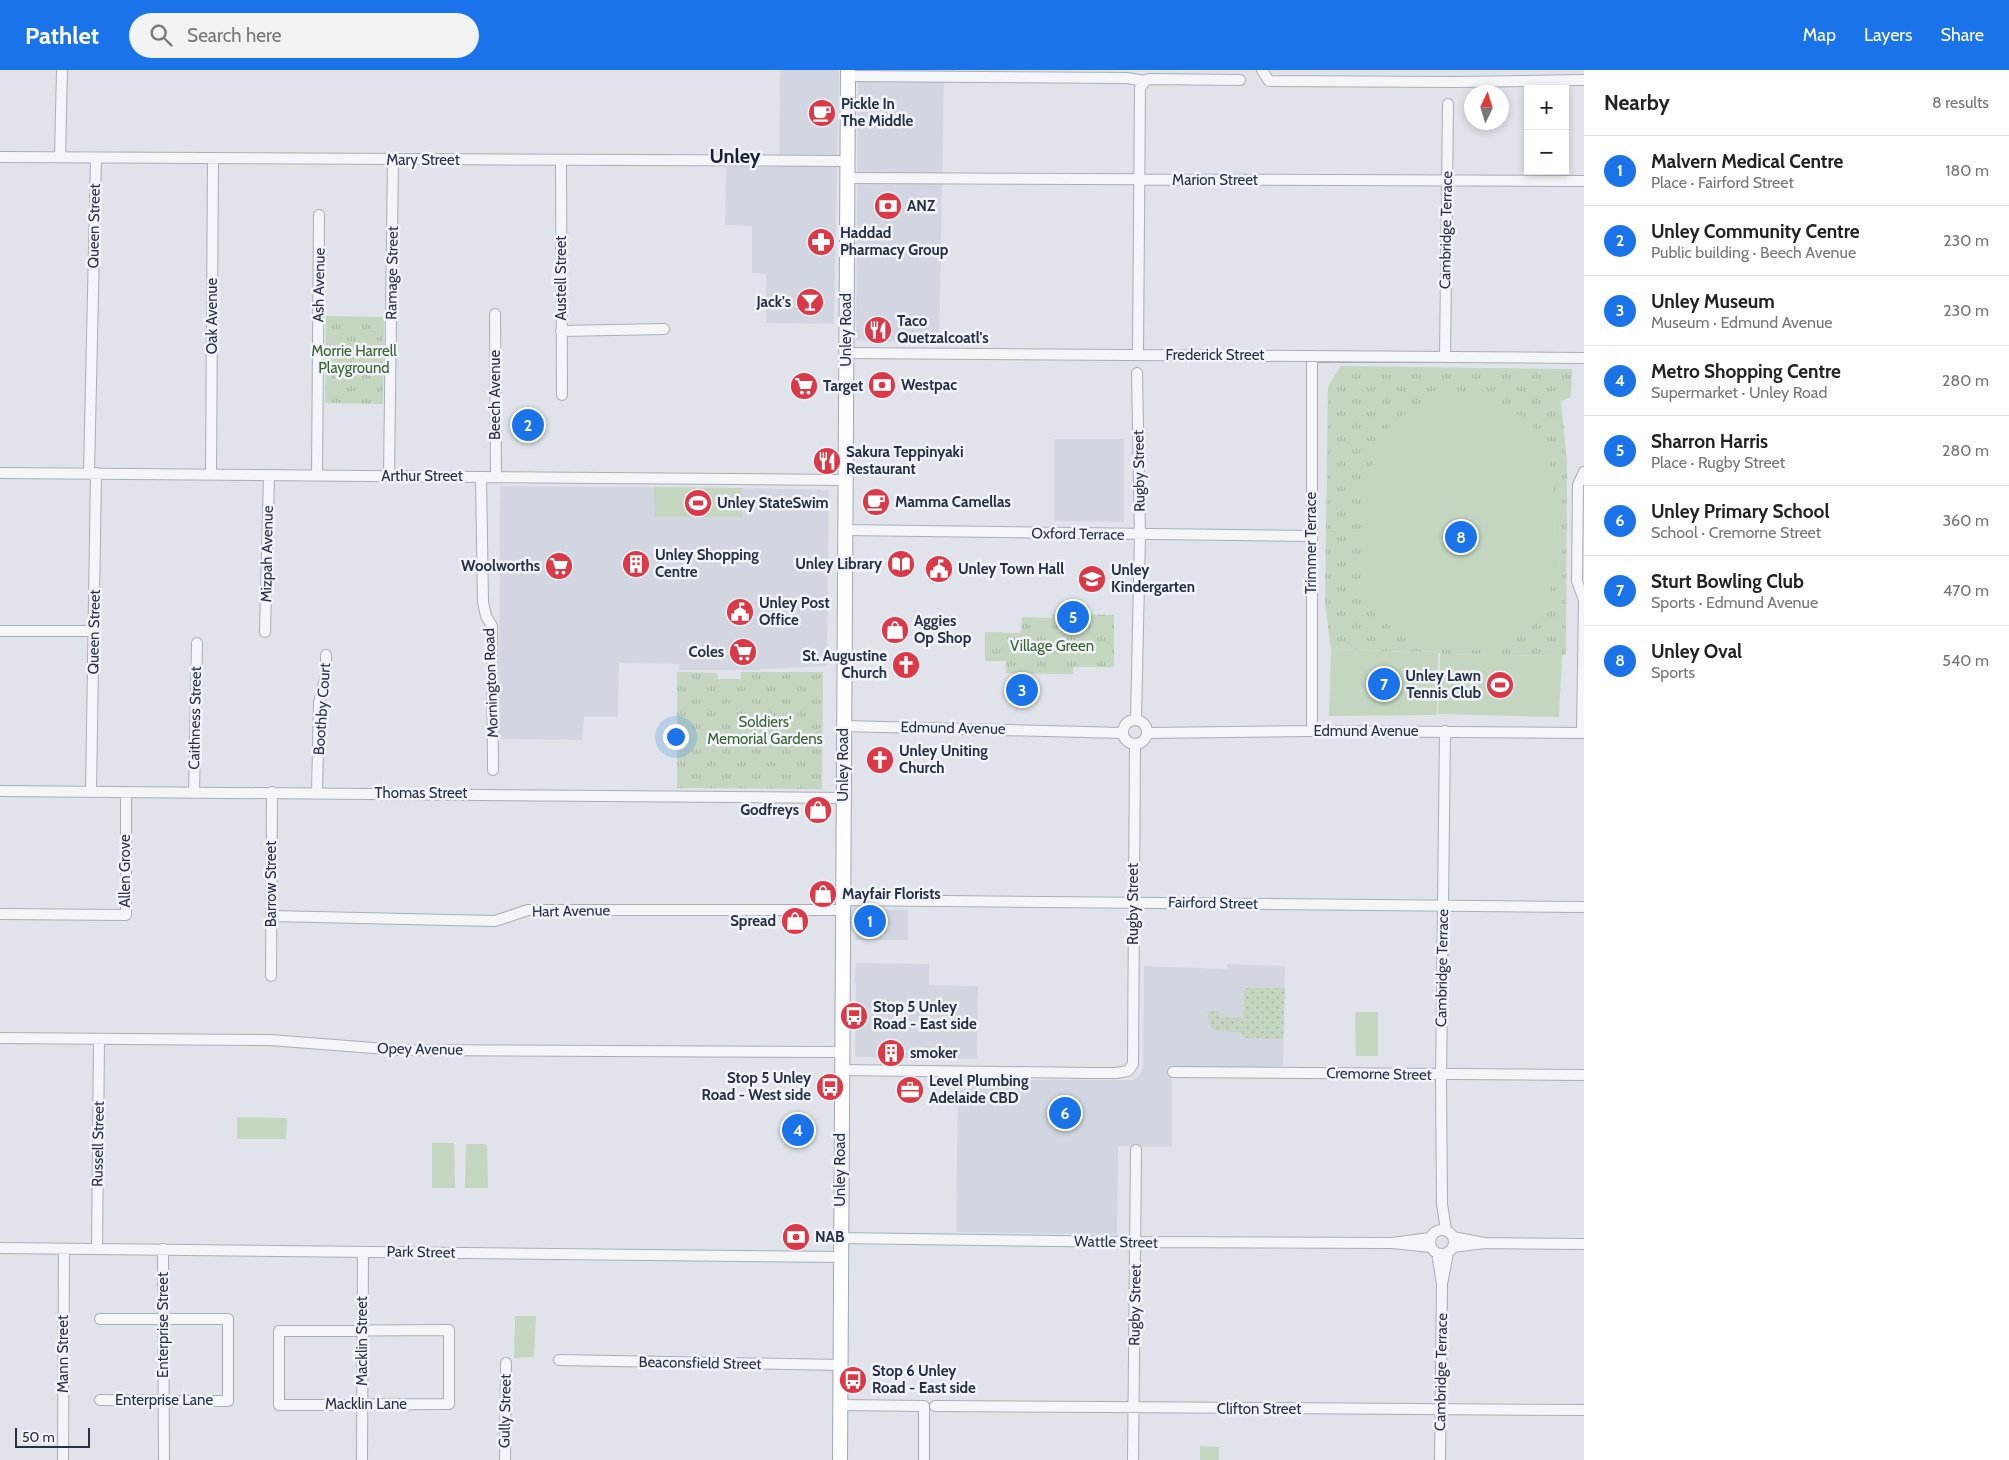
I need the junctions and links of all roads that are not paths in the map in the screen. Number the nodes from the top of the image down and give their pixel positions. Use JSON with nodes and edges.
{"nodes":[{"id":1,"x":62,"y":70,"type":"edge"},
{"id":2,"x":848,"y":73,"type":"edge"},
{"id":3,"x":1264,"y":73,"type":"edge"},
{"id":4,"x":1240,"y":80,"type":"dead end"},
{"id":5,"x":1584,"y":80,"type":"edge"},
{"id":6,"x":1145,"y":81,"type":"junction"},
{"id":7,"x":1448,"y":104,"type":"dead end"},
{"id":8,"x":0,"y":157,"type":"edge"},
{"id":9,"x":60,"y":157,"type":"junction"},
{"id":10,"x":96,"y":158,"type":"junction"},
{"id":11,"x":213,"y":158,"type":"junction"},
{"id":12,"x":393,"y":160,"type":"junction"},
{"id":13,"x":561,"y":161,"type":"junction"},
{"id":14,"x":847,"y":161,"type":"junction"},
{"id":15,"x":847,"y":178,"type":"junction"},
{"id":16,"x":1139,"y":180,"type":"junction"},
{"id":17,"x":1584,"y":181,"type":"edge"},
{"id":18,"x":1447,"y":182,"type":"junction"},
{"id":19,"x":319,"y":215,"type":"dead end"},
{"id":20,"x":495,"y":314,"type":"dead end"},
{"id":21,"x":664,"y":330,"type":"dead end"},
{"id":22,"x":562,"y":331,"type":"junction"},
{"id":23,"x":846,"y":353,"type":"junction"},
{"id":24,"x":1138,"y":354,"type":"junction"},
{"id":25,"x":1312,"y":356,"type":"junction"},
{"id":26,"x":1445,"y":356,"type":"junction"},
{"id":27,"x":1584,"y":358,"type":"edge"},
{"id":28,"x":1137,"y":372,"type":"dead end"},
{"id":29,"x":562,"y":395,"type":"dead end"},
{"id":30,"x":1584,"y":472,"type":"edge"},
{"id":31,"x":0,"y":473,"type":"edge"},
{"id":32,"x":93,"y":473,"type":"junction"},
{"id":33,"x":210,"y":474,"type":"junction"},
{"id":34,"x":269,"y":475,"type":"junction"},
{"id":35,"x":317,"y":476,"type":"junction"},
{"id":36,"x":389,"y":476,"type":"junction"},
{"id":37,"x":481,"y":477,"type":"junction"},
{"id":38,"x":496,"y":477,"type":"junction"},
{"id":39,"x":845,"y":480,"type":"junction"},
{"id":40,"x":844,"y":530,"type":"junction"},
{"id":41,"x":1140,"y":535,"type":"junction"},
{"id":42,"x":1311,"y":536,"type":"junction"},
{"id":43,"x":1581,"y":540,"type":"edge"},
{"id":44,"x":0,"y":631,"type":"edge"},
{"id":45,"x":94,"y":631,"type":"junction"},
{"id":46,"x":266,"y":632,"type":"dead end"},
{"id":47,"x":197,"y":644,"type":"dead end"},
{"id":48,"x":326,"y":655,"type":"dead end"},
{"id":49,"x":1136,"y":720,"type":"junction"},
{"id":50,"x":843,"y":726,"type":"junction"},
{"id":51,"x":1312,"y":731,"type":"junction"},
{"id":52,"x":1444,"y":731,"type":"junction"},
{"id":53,"x":1123,"y":732,"type":"junction"},
{"id":54,"x":1583,"y":732,"type":"edge"},
{"id":55,"x":1147,"y":733,"type":"junction"},
{"id":56,"x":1135,"y":744,"type":"junction"},
{"id":57,"x":493,"y":770,"type":"dead end"},
{"id":58,"x":0,"y":791,"type":"edge"},
{"id":59,"x":91,"y":792,"type":"junction"},
{"id":60,"x":272,"y":792,"type":"junction"},
{"id":61,"x":318,"y":792,"type":"junction"},
{"id":62,"x":126,"y":793,"type":"junction"},
{"id":63,"x":194,"y":793,"type":"junction"},
{"id":64,"x":843,"y":798,"type":"junction"},
{"id":65,"x":1133,"y":903,"type":"junction"},
{"id":66,"x":842,"y":905,"type":"junction"},
{"id":67,"x":1443,"y":906,"type":"junction"},
{"id":68,"x":1584,"y":907,"type":"edge"},
{"id":69,"x":0,"y":914,"type":"edge"},
{"id":70,"x":271,"y":916,"type":"junction"},
{"id":71,"x":271,"y":976,"type":"dead end"},
{"id":72,"x":0,"y":1038,"type":"edge"},
{"id":73,"x":99,"y":1039,"type":"junction"},
{"id":74,"x":841,"y":1052,"type":"junction"},
{"id":75,"x":841,"y":1070,"type":"junction"},
{"id":76,"x":1173,"y":1072,"type":"dead end"},
{"id":77,"x":1441,"y":1075,"type":"junction"},
{"id":78,"x":1584,"y":1075,"type":"edge"},
{"id":79,"x":1136,"y":1150,"type":"dead end"},
{"id":80,"x":840,"y":1238,"type":"junction"},
{"id":81,"x":1135,"y":1242,"type":"junction"},
{"id":82,"x":1442,"y":1242,"type":"junction"},
{"id":83,"x":1584,"y":1244,"type":"edge"},
{"id":84,"x":0,"y":1248,"type":"edge"},
{"id":85,"x":64,"y":1248,"type":"junction"},
{"id":86,"x":97,"y":1249,"type":"junction"},
{"id":87,"x":163,"y":1250,"type":"junction"},
{"id":88,"x":363,"y":1252,"type":"junction"},
{"id":89,"x":841,"y":1257,"type":"junction"},
{"id":90,"x":100,"y":1319,"type":"dead end"},
{"id":91,"x":163,"y":1319,"type":"junction"},
{"id":92,"x":362,"y":1331,"type":"junction"},
{"id":93,"x":559,"y":1360,"type":"dead end"},
{"id":94,"x":506,"y":1363,"type":"dead end"},
{"id":95,"x":840,"y":1365,"type":"junction"},
{"id":96,"x":100,"y":1400,"type":"dead end"},
{"id":97,"x":164,"y":1400,"type":"junction"},
{"id":98,"x":362,"y":1404,"type":"junction"},
{"id":99,"x":840,"y":1405,"type":"junction"},
{"id":100,"x":930,"y":1406,"type":"junction"},
{"id":101,"x":1133,"y":1408,"type":"junction"},
{"id":102,"x":1439,"y":1410,"type":"junction"},
{"id":103,"x":1584,"y":1410,"type":"edge"},
{"id":104,"x":63,"y":1460,"type":"edge"},
{"id":105,"x":164,"y":1460,"type":"edge"},
{"id":106,"x":362,"y":1460,"type":"edge"},
{"id":107,"x":505,"y":1460,"type":"edge"},
{"id":108,"x":840,"y":1460,"type":"edge"},
{"id":109,"x":924,"y":1460,"type":"edge"},
{"id":110,"x":1133,"y":1460,"type":"edge"},
{"id":111,"x":1440,"y":1460,"type":"edge"}],
"edges":[{"from":1,"to":9,"type":"street"},
{"from":2,"to":6,"type":"street"},
{"from":2,"to":14,"type":"main road","name":"Unley Road"},
{"from":3,"to":5,"type":"street"},
{"from":4,"to":6,"type":"street"},
{"from":6,"to":16,"type":"street"},
{"from":7,"to":18,"type":"street","name":"Cambridge Terrace"},
{"from":8,"to":9,"type":"street","name":"Mary Street"},
{"from":9,"to":10,"type":"street","name":"Mary Street"},
{"from":10,"to":11,"type":"street","name":"Mary Street"},
{"from":10,"to":32,"type":"street","name":"Queen Street"},
{"from":11,"to":12,"type":"street","name":"Mary Street"},
{"from":11,"to":33,"type":"street","name":"Oak Avenue"},
{"from":12,"to":13,"type":"street","name":"Mary Street"},
{"from":12,"to":36,"type":"street","name":"Ramage Street"},
{"from":13,"to":14,"type":"street","name":"Mary Street"},
{"from":13,"to":22,"type":"street","name":"Austell Street"},
{"from":14,"to":15,"type":"main road","name":"Unley Road"},
{"from":15,"to":16,"type":"street","name":"Marion Street"},
{"from":15,"to":23,"type":"main road","name":"Unley Road"},
{"from":16,"to":18,"type":"street","name":"Marion Street"},
{"from":16,"to":24,"type":"street"},
{"from":17,"to":18,"type":"street","name":"Marion Street"},
{"from":18,"to":26,"type":"street","name":"Cambridge Terrace"},
{"from":19,"to":35,"type":"street","name":"Ash Avenue"},
{"from":20,"to":38,"type":"street","name":"Beech Avenue"},
{"from":21,"to":22,"type":"street"},
{"from":22,"to":29,"type":"street","name":"Austell Street"},
{"from":23,"to":24,"type":"street","name":"Frederick Street"},
{"from":23,"to":39,"type":"main road","name":"Unley Road"},
{"from":24,"to":25,"type":"street","name":"Frederick Street"},
{"from":25,"to":26,"type":"street","name":"Frederick Street"},
{"from":25,"to":42,"type":"street","name":"Trimmer Terrace"},
{"from":26,"to":27,"type":"street","name":"Frederick Street"},
{"from":28,"to":41,"type":"street","name":"Rugby Street"},
{"from":30,"to":43,"type":"street"},
{"from":31,"to":32,"type":"street","name":"Arthur Street"},
{"from":32,"to":33,"type":"street","name":"Arthur Street"},
{"from":32,"to":45,"type":"street","name":"Queen Street"},
{"from":33,"to":34,"type":"street","name":"Arthur Street"},
{"from":34,"to":35,"type":"street","name":"Arthur Street"},
{"from":34,"to":46,"type":"street","name":"Mizpah Avenue"},
{"from":35,"to":36,"type":"street","name":"Arthur Street"},
{"from":36,"to":37,"type":"street","name":"Arthur Street"},
{"from":37,"to":38,"type":"street","name":"Arthur Street"},
{"from":37,"to":57,"type":"street","name":"Mornington Road"},
{"from":38,"to":39,"type":"street","name":"Arthur Street"},
{"from":39,"to":40,"type":"main road","name":"Unley Road"},
{"from":40,"to":41,"type":"street","name":"Oxford Terrace"},
{"from":40,"to":50,"type":"main road","name":"Unley Road"},
{"from":41,"to":42,"type":"street","name":"Oxford Terrace"},
{"from":41,"to":49,"type":"street","name":"Rugby Street"},
{"from":42,"to":51,"type":"street","name":"Trimmer Terrace"},
{"from":43,"to":54,"type":"street"},
{"from":44,"to":45,"type":"street"},
{"from":45,"to":59,"type":"street","name":"Queen Street"},
{"from":47,"to":63,"type":"street","name":"Caithness Street"},
{"from":48,"to":61,"type":"street","name":"Boothby Court"},
{"from":49,"to":53,"type":"street"},
{"from":49,"to":55,"type":"street"},
{"from":50,"to":53,"type":"street","name":"Edmund Avenue"},
{"from":50,"to":64,"type":"main road","name":"Unley Road"},
{"from":51,"to":52,"type":"street","name":"Edmund Avenue"},
{"from":51,"to":55,"type":"street","name":"Edmund Avenue"},
{"from":52,"to":54,"type":"street","name":"Edmund Avenue"},
{"from":52,"to":67,"type":"street","name":"Cambridge Terrace"},
{"from":53,"to":56,"type":"street"},
{"from":55,"to":56,"type":"street"},
{"from":56,"to":65,"type":"street","name":"Rugby Street"},
{"from":58,"to":59,"type":"street","name":"Thomas Street"},
{"from":59,"to":62,"type":"street","name":"Thomas Street"},
{"from":60,"to":61,"type":"street","name":"Thomas Street"},
{"from":60,"to":63,"type":"street","name":"Thomas Street"},
{"from":60,"to":70,"type":"street","name":"Barrow Street"},
{"from":61,"to":64,"type":"street","name":"Thomas Street"},
{"from":62,"to":63,"type":"street","name":"Thomas Street"},
{"from":62,"to":69,"type":"street","name":"Allen Grove"},
{"from":64,"to":66,"type":"main road","name":"Unley Road"},
{"from":65,"to":66,"type":"street","name":"Fairford Street"},
{"from":65,"to":67,"type":"street","name":"Fairford Street"},
{"from":65,"to":75,"type":"street","name":"Rugby Street"},
{"from":66,"to":70,"type":"street","name":"Hart Avenue"},
{"from":66,"to":74,"type":"main road","name":"Unley Road"},
{"from":67,"to":68,"type":"street","name":"Fairford Street"},
{"from":67,"to":77,"type":"street","name":"Cambridge Terrace"},
{"from":70,"to":71,"type":"street","name":"Barrow Street"},
{"from":72,"to":73,"type":"street","name":"Opey Avenue"},
{"from":73,"to":74,"type":"street","name":"Opey Avenue"},
{"from":73,"to":86,"type":"street","name":"Russell Street"},
{"from":74,"to":75,"type":"main road","name":"Unley Road"},
{"from":75,"to":80,"type":"main road","name":"Unley Road"},
{"from":76,"to":77,"type":"street","name":"Cremorne Street"},
{"from":77,"to":78,"type":"street","name":"Cremorne Street"},
{"from":77,"to":82,"type":"street","name":"Cambridge Terrace"},
{"from":79,"to":81,"type":"street","name":"Rugby Street"},
{"from":80,"to":81,"type":"street","name":"Wattle Street"},
{"from":80,"to":89,"type":"main road","name":"Unley Road"},
{"from":81,"to":82,"type":"street","name":"Wattle Street"},
{"from":81,"to":101,"type":"street","name":"Rugby Street"},
{"from":82,"to":83,"type":"street","name":"Wattle Street"},
{"from":82,"to":102,"type":"street","name":"Cambridge Terrace"},
{"from":84,"to":85,"type":"street","name":"Park Street"},
{"from":85,"to":86,"type":"street","name":"Park Street"},
{"from":85,"to":104,"type":"street","name":"Mann Street"},
{"from":86,"to":87,"type":"street","name":"Park Street"},
{"from":87,"to":88,"type":"street","name":"Park Street"},
{"from":87,"to":91,"type":"street","name":"Enterprise Street"},
{"from":88,"to":89,"type":"street","name":"Park Street"},
{"from":88,"to":92,"type":"street","name":"Macklin Street"},
{"from":89,"to":95,"type":"main road","name":"Unley Road"},
{"from":90,"to":91,"type":"street","name":"Enterprise Lane"},
{"from":91,"to":97,"type":"street","name":"Enterprise Street"},
{"from":91,"to":97,"type":"street","name":"Enterprise Lane"},
{"from":92,"to":98,"type":"street","name":"Macklin Street"},
{"from":92,"to":98,"type":"street","name":"Macklin Lane"},
{"from":92,"to":98,"type":"street","name":"Macklin Lane"},
{"from":93,"to":95,"type":"street","name":"Beaconsfield Street"},
{"from":94,"to":107,"type":"street","name":"Gully Street"},
{"from":95,"to":99,"type":"main road","name":"Unley Road"},
{"from":96,"to":97,"type":"street","name":"Enterprise Lane"},
{"from":97,"to":105,"type":"street","name":"Enterprise Street"},
{"from":98,"to":106,"type":"street","name":"Macklin Street"},
{"from":99,"to":100,"type":"street","name":"Clifton Street"},
{"from":99,"to":108,"type":"main road","name":"Unley Road"},
{"from":100,"to":101,"type":"street","name":"Clifton Street"},
{"from":100,"to":109,"type":"street"},
{"from":101,"to":102,"type":"street","name":"Clifton Street"},
{"from":101,"to":110,"type":"street","name":"Rugby Street"},
{"from":102,"to":103,"type":"street","name":"Clifton Street"},
{"from":102,"to":111,"type":"street","name":"Cambridge Terrace"}]}
